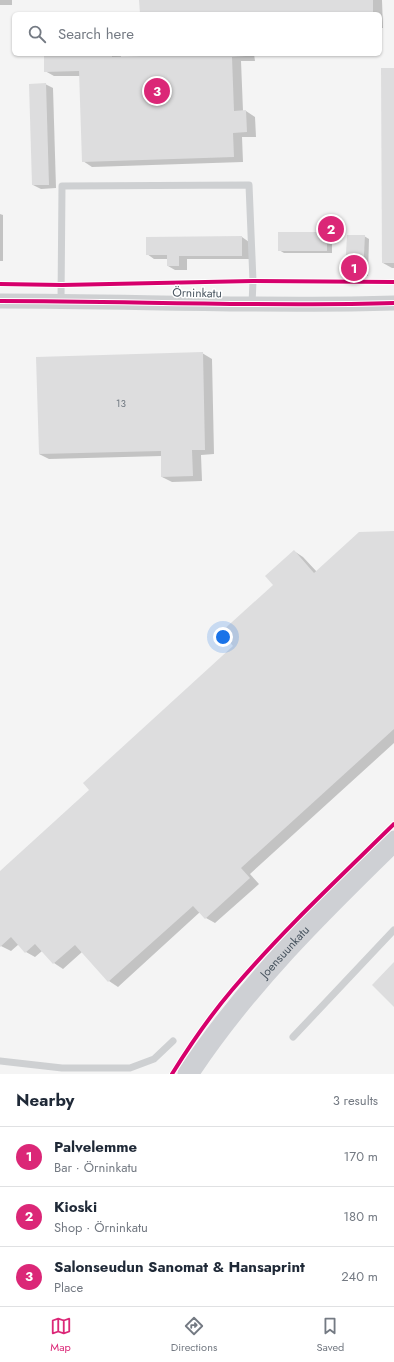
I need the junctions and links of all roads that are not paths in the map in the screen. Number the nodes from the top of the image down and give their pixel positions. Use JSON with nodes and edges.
{"nodes":[{"id":1,"x":0,"y":301,"type":"edge"},
{"id":2,"x":61,"y":301,"type":"junction"},
{"id":3,"x":394,"y":303,"type":"edge"},
{"id":4,"x":252,"y":304,"type":"junction"},
{"id":5,"x":394,"y":841,"type":"edge"},
{"id":6,"x":394,"y":930,"type":"edge"},
{"id":7,"x":293,"y":1036,"type":"dead end"},
{"id":8,"x":173,"y":1041,"type":"dead end"},
{"id":9,"x":0,"y":1061,"type":"edge"},
{"id":10,"x":188,"y":1074,"type":"edge"}],
"edges":[{"from":1,"to":2,"type":"street","name":"Örninkatu"},
{"from":2,"to":4,"type":"street","name":"Örninkatu"},
{"from":2,"to":4,"type":"lane"},
{"from":3,"to":4,"type":"street","name":"Örninkatu"},
{"from":5,"to":10,"type":"street","name":"Joensuunkatu"},
{"from":6,"to":7,"type":"lane"},
{"from":8,"to":9,"type":"lane"}]}
